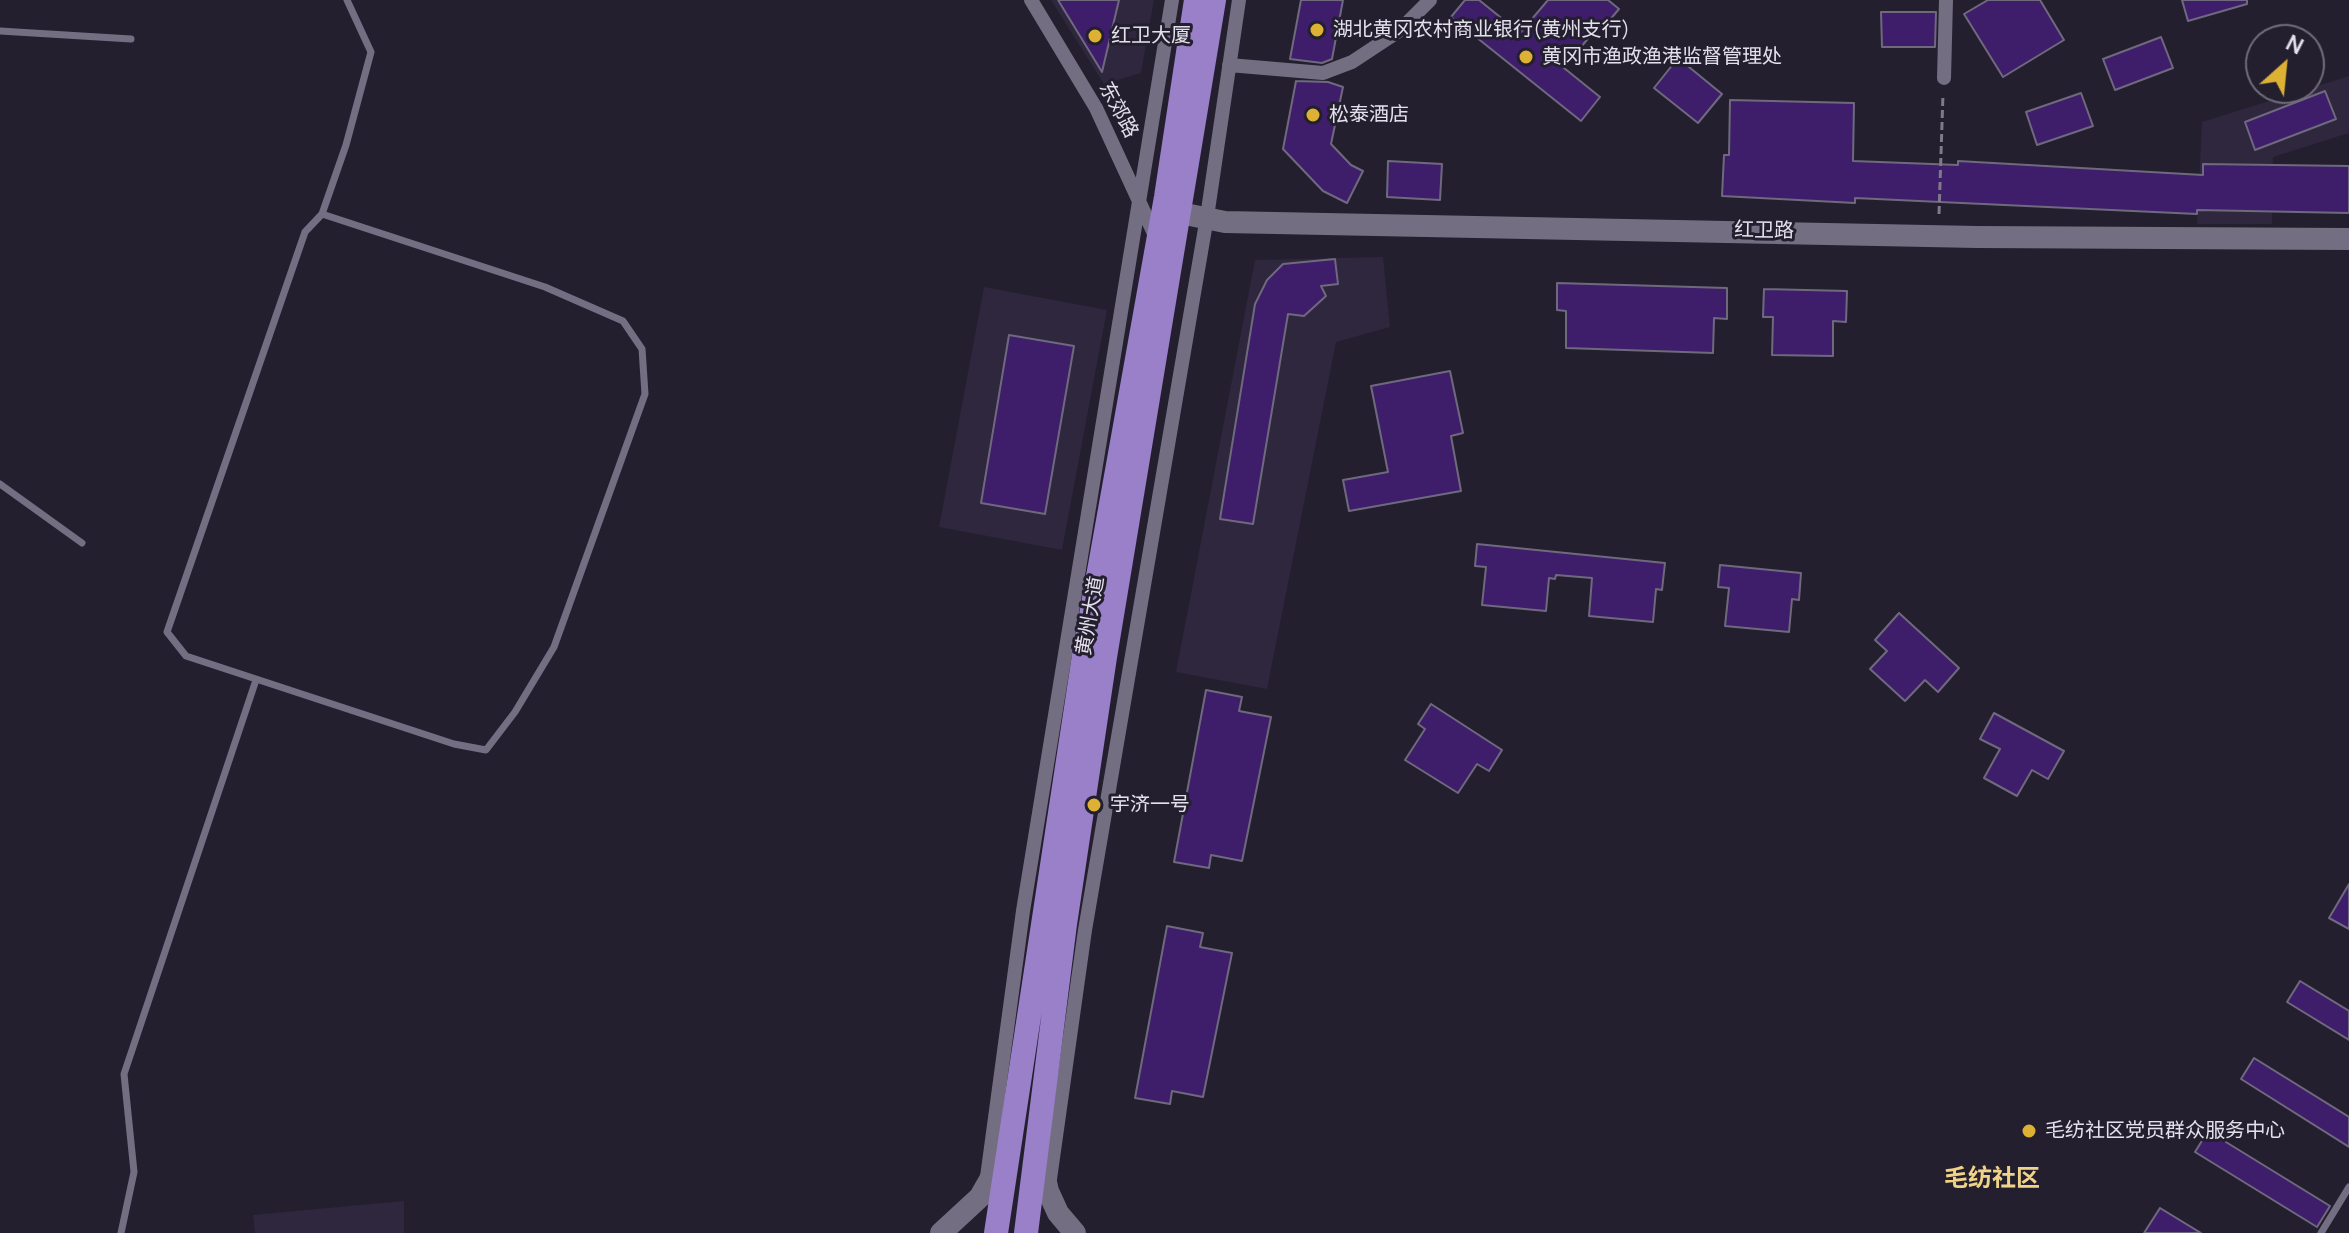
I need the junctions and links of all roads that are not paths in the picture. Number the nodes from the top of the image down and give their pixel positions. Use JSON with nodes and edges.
{"nodes":[{"id":1,"x":347,"y":0,"type":"edge"},
{"id":2,"x":1031,"y":0,"type":"edge"},
{"id":3,"x":1172,"y":0,"type":"edge"},
{"id":4,"x":1196,"y":0,"type":"edge"},
{"id":5,"x":1214,"y":0,"type":"edge"},
{"id":6,"x":1239,"y":0,"type":"edge"},
{"id":7,"x":1430,"y":0,"type":"edge"},
{"id":8,"x":1946,"y":0,"type":"edge"},
{"id":9,"x":0,"y":31,"type":"edge"},
{"id":10,"x":131,"y":39,"type":"dead end"},
{"id":11,"x":1229,"y":65,"type":"junction"},
{"id":12,"x":1944,"y":78,"type":"road end"},
{"id":13,"x":1140,"y":200,"type":"junction"},
{"id":14,"x":1180,"y":213,"type":"junction"},
{"id":15,"x":322,"y":214,"type":"junction"},
{"id":16,"x":1207,"y":217,"type":"junction"},
{"id":17,"x":2349,"y":239,"type":"edge"},
{"id":18,"x":1158,"y":244,"type":"junction"},
{"id":19,"x":0,"y":484,"type":"edge"},
{"id":20,"x":82,"y":543,"type":"dead end"},
{"id":21,"x":256,"y":680,"type":"junction"},
{"id":22,"x":1008,"y":1147,"type":"junction"},
{"id":23,"x":1038,"y":1149,"type":"junction"},
{"id":24,"x":986,"y":1186,"type":"junction"},
{"id":25,"x":2349,"y":1187,"type":"edge"},
{"id":26,"x":1048,"y":1191,"type":"junction"},
{"id":27,"x":121,"y":1233,"type":"edge"},
{"id":28,"x":941,"y":1233,"type":"edge"},
{"id":29,"x":996,"y":1233,"type":"edge"},
{"id":30,"x":1026,"y":1233,"type":"edge"},
{"id":31,"x":1075,"y":1233,"type":"edge"},
{"id":32,"x":2321,"y":1233,"type":"edge"}],
"edges":[{"from":1,"to":15,"type":"lane"},
{"from":2,"to":13,"type":"street","name":"东郊路"},
{"from":3,"to":13,"type":"street"},
{"from":4,"to":18,"type":"main road","name":"黄州大道"},
{"from":5,"to":14,"type":"main road","name":"黄州大道"},
{"from":6,"to":11,"type":"street"},
{"from":7,"to":11,"type":"street"},
{"from":8,"to":12,"type":"street"},
{"from":9,"to":10,"type":"lane"},
{"from":11,"to":16,"type":"street"},
{"from":13,"to":18,"type":"street","name":"东郊路"},
{"from":13,"to":24,"type":"street"},
{"from":14,"to":16,"type":"street","name":"红卫路"},
{"from":14,"to":23,"type":"main road","name":"黄州大道"},
{"from":15,"to":21,"type":"lane"},
{"from":15,"to":21,"type":"lane"},
{"from":16,"to":17,"type":"street","name":"红卫路"},
{"from":16,"to":26,"type":"street"},
{"from":18,"to":22,"type":"main road","name":"黄州大道"},
{"from":19,"to":20,"type":"lane"},
{"from":21,"to":27,"type":"lane"},
{"from":22,"to":24,"type":"street"},
{"from":22,"to":29,"type":"main road","name":"黄州大道"},
{"from":23,"to":26,"type":"street"},
{"from":23,"to":30,"type":"main road","name":"黄州大道"},
{"from":24,"to":28,"type":"street"},
{"from":25,"to":32,"type":"lane"},
{"from":26,"to":31,"type":"street"}]}
